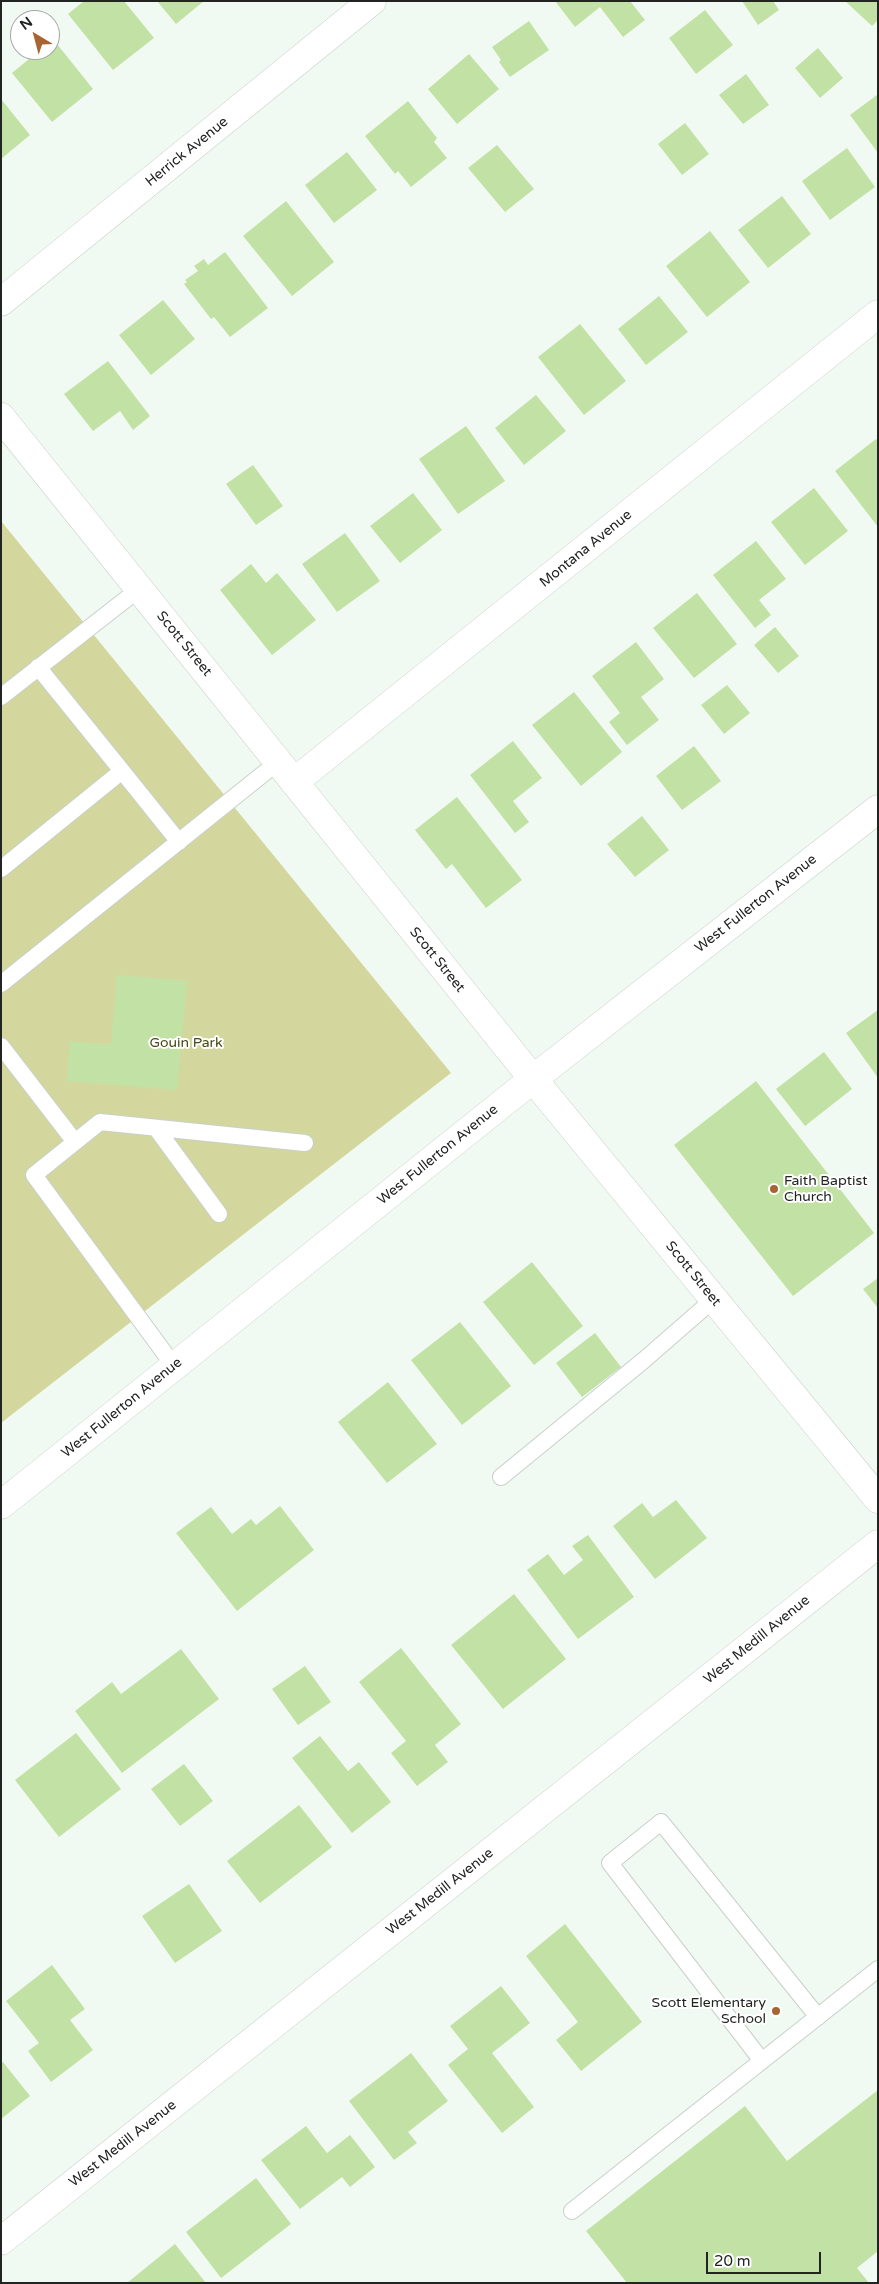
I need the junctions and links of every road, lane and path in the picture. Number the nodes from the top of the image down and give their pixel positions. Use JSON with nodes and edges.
{"nodes":[{"id":1,"x":372,"y":1,"type":"edge"},
{"id":2,"x":1,"y":302,"type":"edge"},
{"id":3,"x":878,"y":314,"type":"edge"},
{"id":4,"x":1,"y":418,"type":"edge"},
{"id":5,"x":139,"y":589,"type":"junction"},
{"id":6,"x":38,"y":667,"type":"junction"},
{"id":7,"x":1,"y":697,"type":"edge"},
{"id":8,"x":122,"y":772,"type":"junction"},
{"id":9,"x":286,"y":772,"type":"junction"},
{"id":10,"x":878,"y":809,"type":"edge"},
{"id":11,"x":179,"y":842,"type":"junction"},
{"id":12,"x":1,"y":869,"type":"edge"},
{"id":13,"x":1,"y":984,"type":"edge"},
{"id":14,"x":1,"y":1046,"type":"edge"},
{"id":15,"x":533,"y":1079,"type":"junction"},
{"id":16,"x":156,"y":1128,"type":"junction"},
{"id":17,"x":75,"y":1142,"type":"junction"},
{"id":18,"x":305,"y":1143,"type":"dead end"},
{"id":19,"x":219,"y":1214,"type":"dead end"},
{"id":20,"x":714,"y":1299,"type":"junction"},
{"id":21,"x":174,"y":1366,"type":"junction"},
{"id":22,"x":501,"y":1477,"type":"dead end"},
{"id":23,"x":878,"y":1499,"type":"edge"},
{"id":24,"x":1,"y":1505,"type":"edge"},
{"id":25,"x":878,"y":1544,"type":"edge"},
{"id":26,"x":878,"y":1970,"type":"edge"},
{"id":27,"x":818,"y":2017,"type":"junction"},
{"id":28,"x":762,"y":2061,"type":"junction"},
{"id":29,"x":572,"y":2211,"type":"dead end"},
{"id":30,"x":1,"y":2241,"type":"edge"}],
"edges":[{"from":1,"to":2,"type":"street","name":"Herrick Avenue"},
{"from":3,"to":9,"type":"street","name":"Montana Avenue"},
{"from":4,"to":5,"type":"street","name":"Scott Street"},
{"from":5,"to":6,"type":"lane"},
{"from":5,"to":9,"type":"street","name":"Scott Street"},
{"from":6,"to":7,"type":"lane"},
{"from":6,"to":8,"type":"lane"},
{"from":8,"to":11,"type":"lane"},
{"from":8,"to":12,"type":"lane"},
{"from":9,"to":11,"type":"lane"},
{"from":9,"to":15,"type":"street","name":"Scott Street"},
{"from":10,"to":15,"type":"street","name":"West Fullerton Avenue"},
{"from":11,"to":13,"type":"lane"},
{"from":14,"to":17,"type":"lane"},
{"from":15,"to":20,"type":"street","name":"Scott Street"},
{"from":15,"to":21,"type":"street","name":"West Fullerton Avenue"},
{"from":16,"to":17,"type":"lane"},
{"from":16,"to":18,"type":"lane"},
{"from":16,"to":19,"type":"lane"},
{"from":17,"to":21,"type":"lane"},
{"from":20,"to":22,"type":"lane"},
{"from":20,"to":23,"type":"street","name":"Scott Street"},
{"from":21,"to":24,"type":"street","name":"West Fullerton Avenue"},
{"from":25,"to":30,"type":"street","name":"West Medill Avenue"},
{"from":26,"to":27,"type":"lane"},
{"from":27,"to":28,"type":"lane"},
{"from":27,"to":28,"type":"lane"},
{"from":28,"to":29,"type":"lane"}]}
